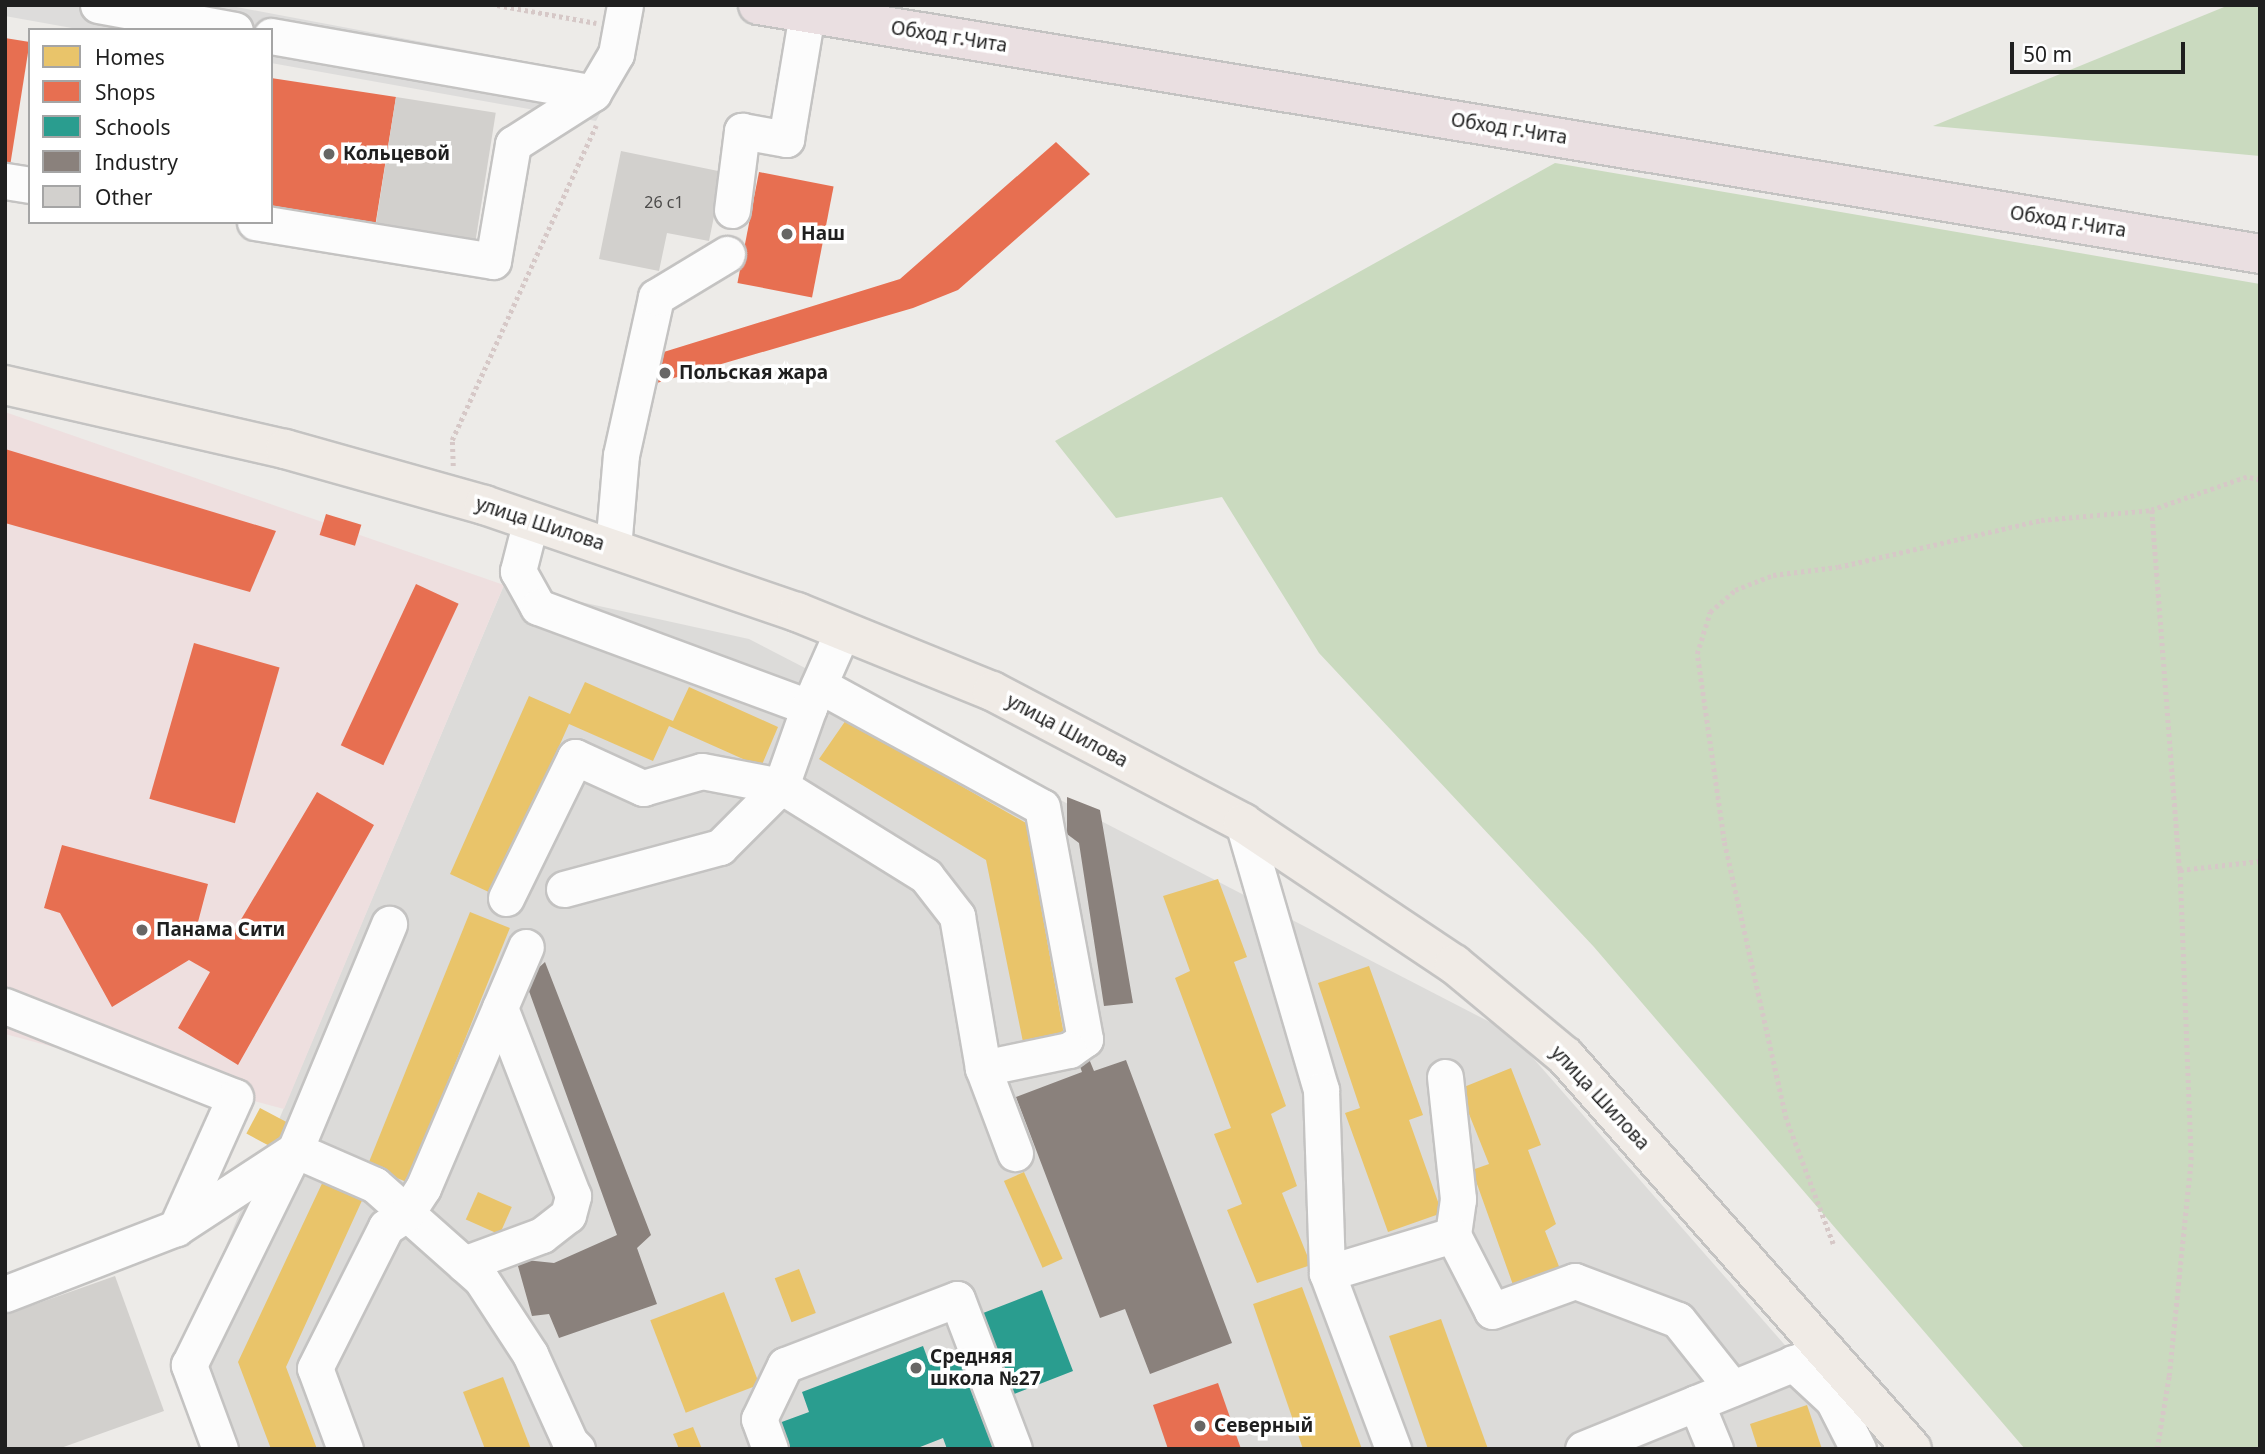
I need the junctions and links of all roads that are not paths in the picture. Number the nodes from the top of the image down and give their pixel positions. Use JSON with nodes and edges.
{"nodes":[{"id":1,"x":97,"y":5,"type":"edge"},
{"id":2,"x":758,"y":5,"type":"edge"},
{"id":3,"x":165,"y":11,"type":"edge"},
{"id":4,"x":807,"y":13,"type":"junction"},
{"id":5,"x":623,"y":16,"type":"edge"},
{"id":6,"x":227,"y":28,"type":"edge"},
{"id":7,"x":273,"y":36,"type":"edge"},
{"id":8,"x":597,"y":102,"type":"junction"},
{"id":9,"x":5,"y":181,"type":"edge"},
{"id":10,"x":28,"y":186,"type":"edge"},
{"id":11,"x":732,"y":210,"type":"dead end"},
{"id":12,"x":267,"y":224,"type":"edge"},
{"id":13,"x":727,"y":254,"type":"dead end"},
{"id":14,"x":2260,"y":254,"type":"edge"},
{"id":15,"x":5,"y":385,"type":"edge"},
{"id":16,"x":531,"y":520,"type":"junction"},
{"id":17,"x":613,"y":548,"type":"junction"},
{"id":18,"x":844,"y":631,"type":"junction"},
{"id":19,"x":814,"y":696,"type":"junction"},
{"id":20,"x":781,"y":786,"type":"junction"},
{"id":21,"x":1243,"y":823,"type":"junction"},
{"id":22,"x":564,"y":888,"type":"dead end"},
{"id":23,"x":506,"y":898,"type":"dead end"},
{"id":24,"x":389,"y":924,"type":"dead end"},
{"id":25,"x":526,"y":947,"type":"dead end"},
{"id":26,"x":5,"y":1006,"type":"edge"},
{"id":27,"x":500,"y":1008,"type":"junction"},
{"id":28,"x":984,"y":1068,"type":"junction"},
{"id":29,"x":1445,"y":1077,"type":"dead end"},
{"id":30,"x":295,"y":1150,"type":"junction"},
{"id":31,"x":1015,"y":1153,"type":"dead end"},
{"id":32,"x":406,"y":1214,"type":"junction"},
{"id":33,"x":176,"y":1228,"type":"junction"},
{"id":34,"x":1453,"y":1235,"type":"junction"},
{"id":35,"x":464,"y":1264,"type":"junction"},
{"id":36,"x":1327,"y":1273,"type":"junction"},
{"id":37,"x":5,"y":1294,"type":"edge"},
{"id":38,"x":1810,"y":1357,"type":"junction"},
{"id":39,"x":1732,"y":1388,"type":"junction"},
{"id":40,"x":1696,"y":1403,"type":"junction"},
{"id":41,"x":220,"y":1449,"type":"edge"},
{"id":42,"x":345,"y":1449,"type":"edge"},
{"id":43,"x":577,"y":1449,"type":"edge"},
{"id":44,"x":770,"y":1449,"type":"edge"},
{"id":45,"x":1014,"y":1449,"type":"edge"},
{"id":46,"x":1393,"y":1449,"type":"edge"},
{"id":47,"x":1583,"y":1449,"type":"edge"},
{"id":48,"x":1714,"y":1449,"type":"edge"},
{"id":49,"x":1858,"y":1449,"type":"edge"},
{"id":50,"x":1912,"y":1449,"type":"edge"}],
"edges":[{"from":1,"to":3,"type":"street"},
{"from":2,"to":4,"type":"highway","name":"Обход г.Чита"},
{"from":3,"to":6,"type":"street"},
{"from":4,"to":11,"type":"street"},
{"from":4,"to":14,"type":"highway","name":"Обход г.Чита"},
{"from":5,"to":8,"type":"street"},
{"from":7,"to":8,"type":"street"},
{"from":8,"to":12,"type":"street"},
{"from":9,"to":10,"type":"street"},
{"from":13,"to":17,"type":"street"},
{"from":15,"to":16,"type":"main road","name":"улица Шилова"},
{"from":16,"to":17,"type":"main road","name":"улица Шилова"},
{"from":16,"to":19,"type":"street"},
{"from":17,"to":18,"type":"main road","name":"улица Шилова"},
{"from":18,"to":19,"type":"street"},
{"from":18,"to":21,"type":"main road","name":"улица Шилова"},
{"from":19,"to":20,"type":"street"},
{"from":19,"to":28,"type":"street"},
{"from":20,"to":22,"type":"street"},
{"from":20,"to":23,"type":"street"},
{"from":20,"to":28,"type":"street"},
{"from":21,"to":36,"type":"street"},
{"from":21,"to":38,"type":"main road","name":"улица Шилова"},
{"from":24,"to":30,"type":"street"},
{"from":25,"to":27,"type":"street"},
{"from":26,"to":33,"type":"street"},
{"from":27,"to":32,"type":"street"},
{"from":27,"to":35,"type":"street"},
{"from":28,"to":31,"type":"street"},
{"from":29,"to":34,"type":"street"},
{"from":30,"to":32,"type":"street"},
{"from":30,"to":33,"type":"street"},
{"from":30,"to":41,"type":"street"},
{"from":32,"to":35,"type":"street"},
{"from":32,"to":42,"type":"street"},
{"from":33,"to":37,"type":"street"},
{"from":34,"to":36,"type":"street"},
{"from":34,"to":39,"type":"street"},
{"from":35,"to":43,"type":"street"},
{"from":36,"to":46,"type":"street"},
{"from":38,"to":39,"type":"street"},
{"from":38,"to":49,"type":"street"},
{"from":38,"to":50,"type":"main road","name":"улица Шилова"},
{"from":39,"to":40,"type":"street"},
{"from":40,"to":47,"type":"street"},
{"from":40,"to":48,"type":"street"},
{"from":44,"to":45,"type":"street"}]}
